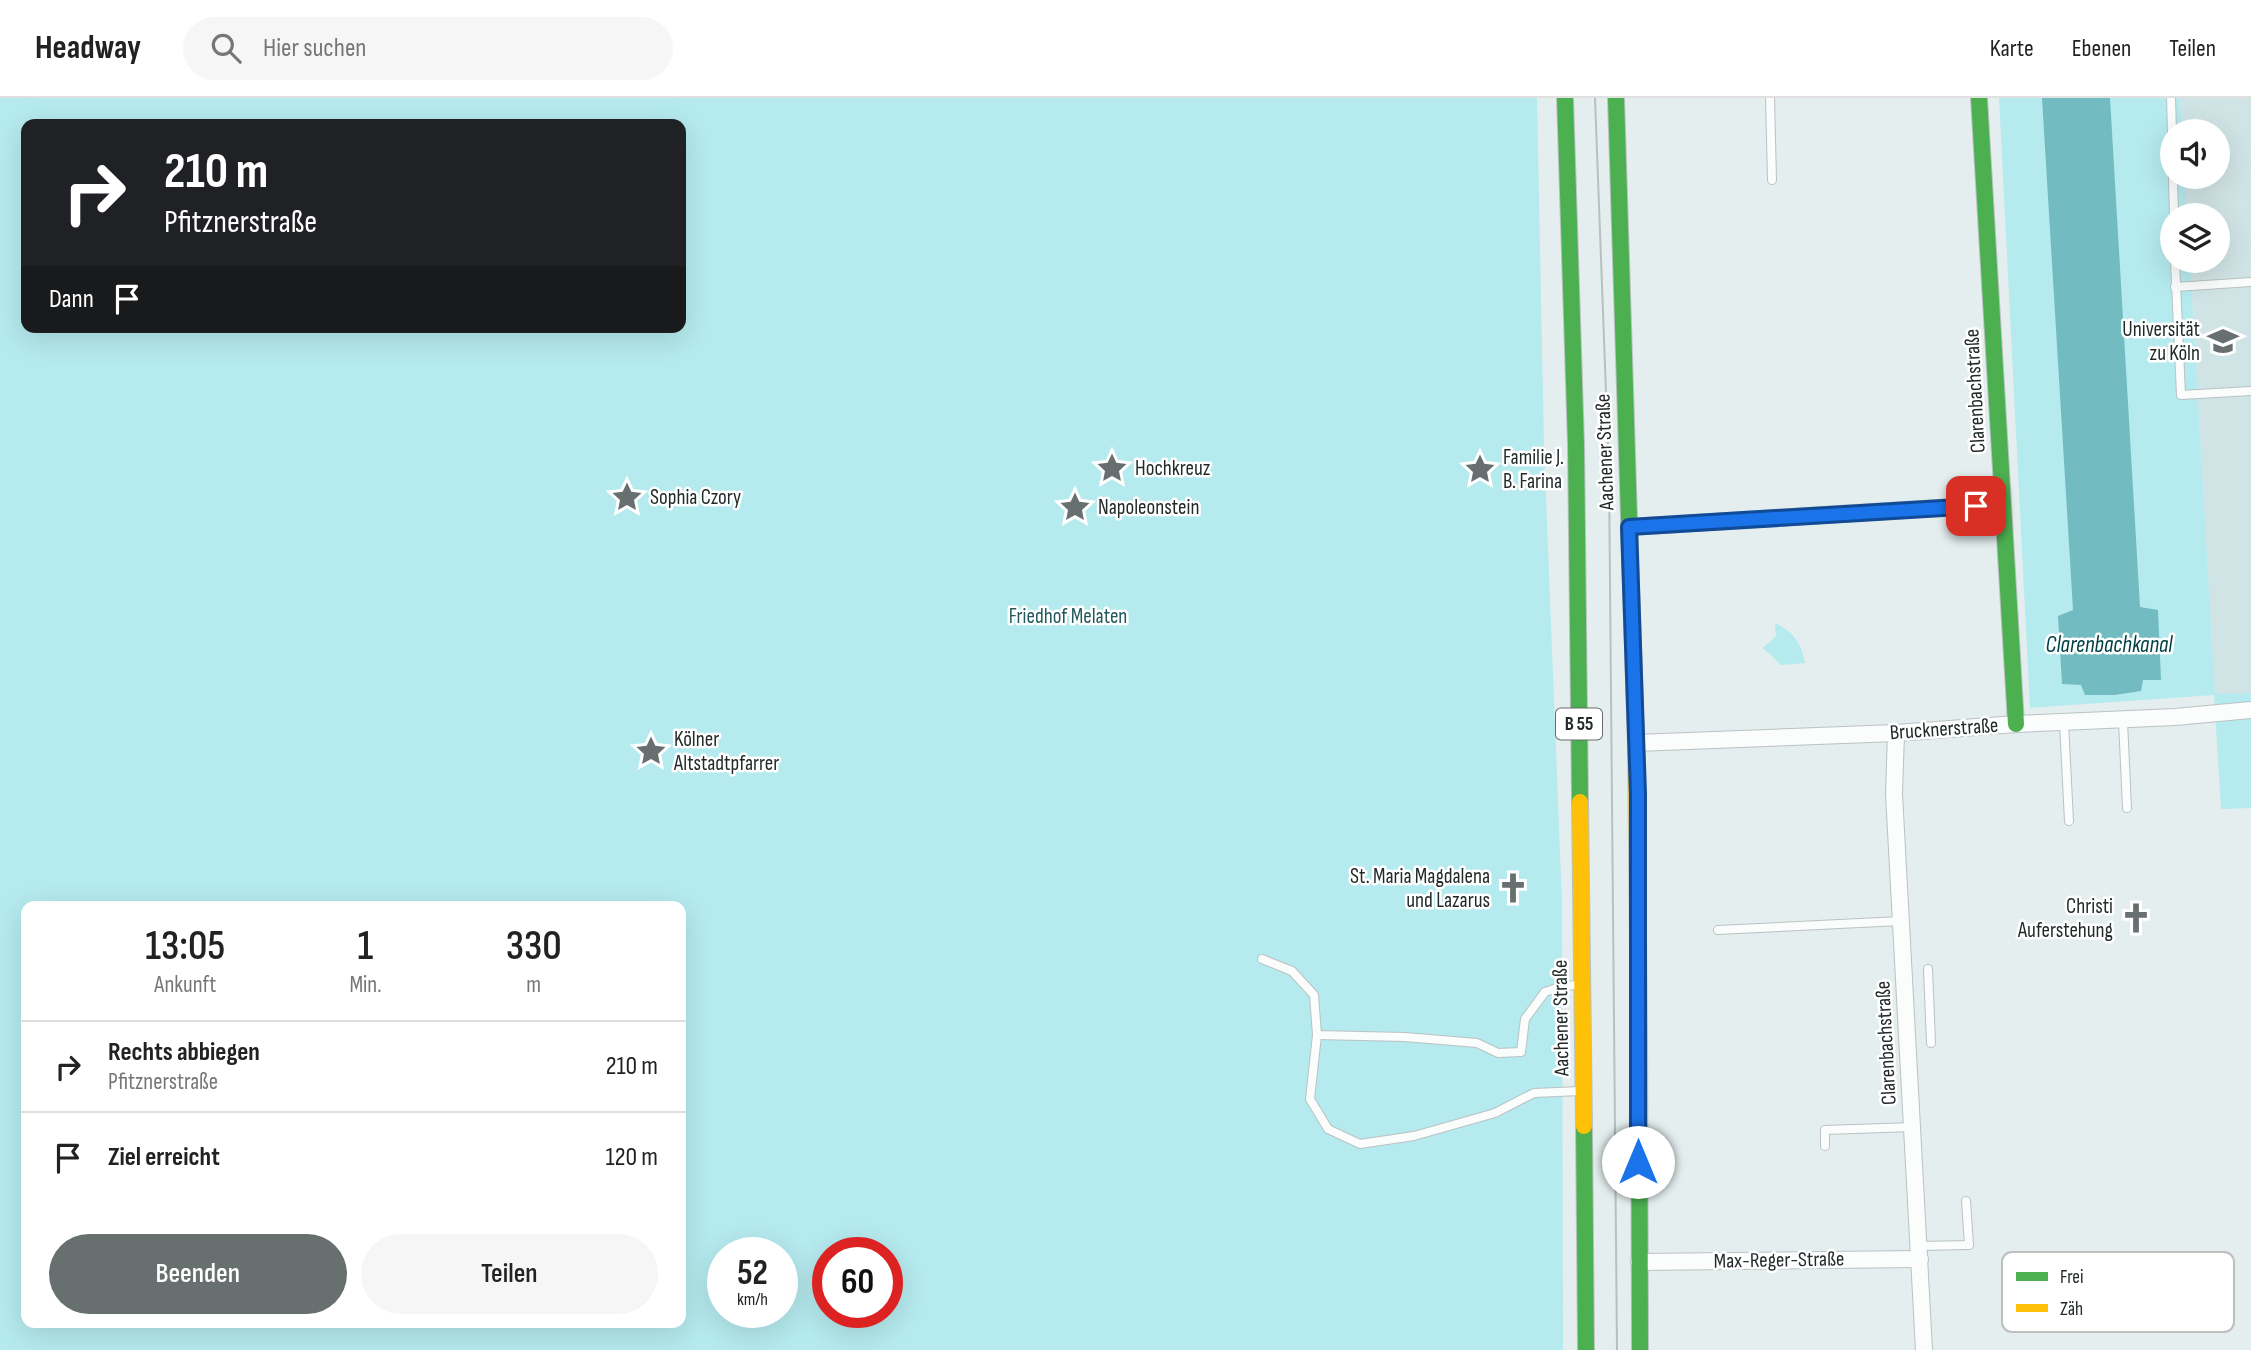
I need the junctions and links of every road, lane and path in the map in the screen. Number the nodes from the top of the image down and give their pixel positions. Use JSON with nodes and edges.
{"nodes":[{"id":1,"x":1565,"y":98,"type":"edge"},
{"id":2,"x":1616,"y":98,"type":"edge"},
{"id":3,"x":1770,"y":98,"type":"edge"},
{"id":4,"x":1979,"y":98,"type":"edge"},
{"id":5,"x":2171,"y":98,"type":"edge"},
{"id":6,"x":2172,"y":119,"type":"edge"},
{"id":7,"x":1772,"y":180,"type":"dead end"},
{"id":8,"x":2175,"y":273,"type":"edge"},
{"id":9,"x":2251,"y":282,"type":"edge"},
{"id":10,"x":2175,"y":287,"type":"junction"},
{"id":11,"x":2251,"y":391,"type":"edge"},
{"id":12,"x":2003,"y":504,"type":"junction"},
{"id":13,"x":1629,"y":527,"type":"junction"},
{"id":14,"x":2251,"y":710,"type":"edge"},
{"id":15,"x":2123,"y":720,"type":"junction"},
{"id":16,"x":2064,"y":723,"type":"junction"},
{"id":17,"x":2016,"y":724,"type":"junction"},
{"id":18,"x":1896,"y":733,"type":"junction"},
{"id":19,"x":1636,"y":743,"type":"junction"},
{"id":20,"x":2127,"y":808,"type":"dead end"},
{"id":21,"x":2069,"y":821,"type":"dead end"},
{"id":22,"x":1901,"y":921,"type":"junction"},
{"id":23,"x":1718,"y":930,"type":"dead end"},
{"id":24,"x":1262,"y":959,"type":"dead end"},
{"id":25,"x":1928,"y":970,"type":"dead end"},
{"id":26,"x":1582,"y":985,"type":"junction"},
{"id":27,"x":1317,"y":1035,"type":"junction"},
{"id":28,"x":1931,"y":1043,"type":"dead end"},
{"id":29,"x":1583,"y":1091,"type":"junction"},
{"id":30,"x":1912,"y":1128,"type":"junction"},
{"id":31,"x":1825,"y":1146,"type":"dead end"},
{"id":32,"x":1966,"y":1201,"type":"dead end"},
{"id":33,"x":1919,"y":1252,"type":"junction"},
{"id":34,"x":1639,"y":1262,"type":"junction"},
{"id":35,"x":1586,"y":1350,"type":"edge"},
{"id":36,"x":1640,"y":1350,"type":"edge"},
{"id":37,"x":1924,"y":1350,"type":"edge"}],
"edges":[{"from":1,"to":26,"type":"main road","name":"Aachener Straße","number":"B 55"},
{"from":2,"to":13,"type":"main road","name":"Aachener Straße"},
{"from":3,"to":7,"type":"lane"},
{"from":4,"to":12,"type":"main road","name":"Clarenbachstraße"},
{"from":5,"to":6,"type":"lane"},
{"from":8,"to":10,"type":"lane"},
{"from":9,"to":10,"type":"lane"},
{"from":10,"to":11,"type":"lane"},
{"from":12,"to":13,"type":"street"},
{"from":12,"to":17,"type":"main road","name":"Clarenbachstraße"},
{"from":13,"to":19,"type":"main road","name":"Aachener Straße"},
{"from":14,"to":15,"type":"street","name":"Brucknerstraße"},
{"from":15,"to":16,"type":"street","name":"Brucknerstraße"},
{"from":15,"to":20,"type":"lane"},
{"from":16,"to":17,"type":"street","name":"Brucknerstraße"},
{"from":16,"to":21,"type":"lane"},
{"from":17,"to":18,"type":"street","name":"Brucknerstraße"},
{"from":18,"to":19,"type":"street","name":"Brucknerstraße"},
{"from":18,"to":22,"type":"street","name":"Clarenbachstraße"},
{"from":19,"to":34,"type":"main road","name":"Aachener Straße"},
{"from":22,"to":23,"type":"lane"},
{"from":22,"to":30,"type":"street","name":"Clarenbachstraße"},
{"from":24,"to":27,"type":"lane"},
{"from":25,"to":28,"type":"lane"},
{"from":26,"to":27,"type":"lane"},
{"from":26,"to":29,"type":"main road","name":"Aachener Straße","number":"B 55"},
{"from":27,"to":29,"type":"lane"},
{"from":29,"to":35,"type":"main road","name":"Aachener Straße","number":"B 55"},
{"from":30,"to":31,"type":"lane"},
{"from":30,"to":33,"type":"street","name":"Clarenbachstraße"},
{"from":32,"to":33,"type":"lane"},
{"from":33,"to":34,"type":"street","name":"Max-Reger-Straße"},
{"from":33,"to":37,"type":"street","name":"Clarenbachstraße"},
{"from":34,"to":36,"type":"main road","name":"Aachener Straße"}]}
